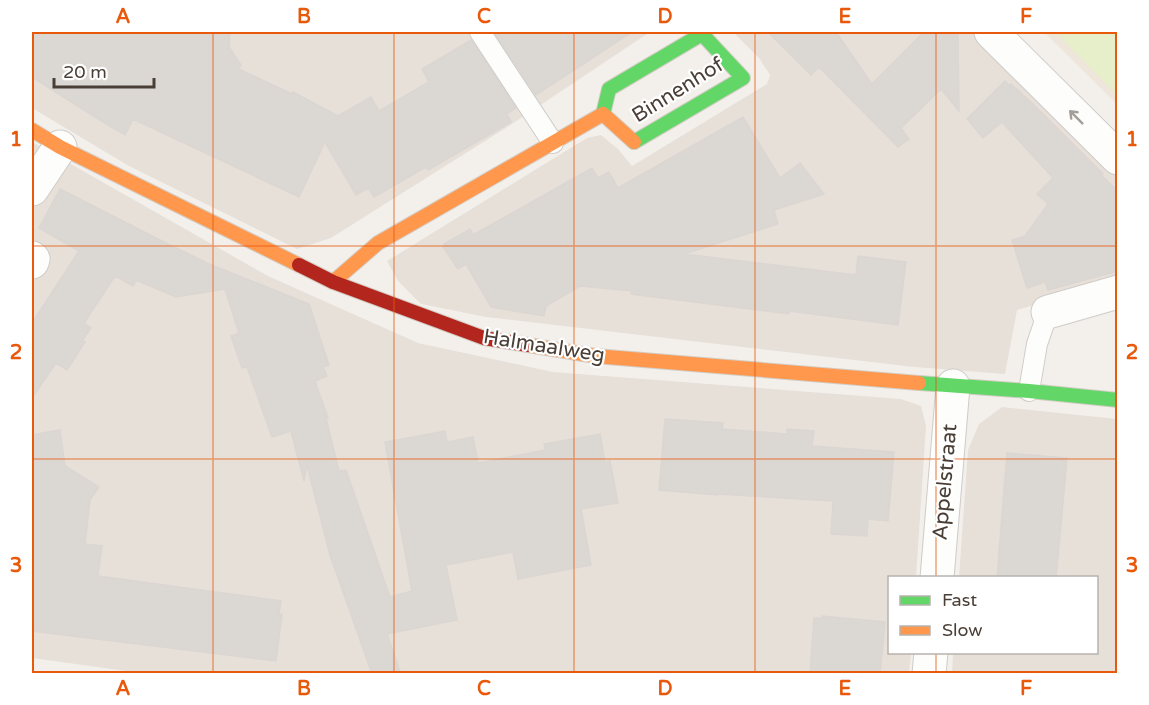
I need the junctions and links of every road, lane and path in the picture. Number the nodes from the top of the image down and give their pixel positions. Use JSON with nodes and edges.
{"nodes":[{"id":1,"x":480,"y":32,"type":"edge"},
{"id":2,"x":991,"y":32,"type":"edge"},
{"id":3,"x":603,"y":114,"type":"junction"},
{"id":4,"x":32,"y":130,"type":"edge"},
{"id":5,"x":553,"y":143,"type":"junction"},
{"id":6,"x":60,"y":147,"type":"junction"},
{"id":7,"x":1118,"y":158,"type":"edge"},
{"id":8,"x":32,"y":189,"type":"edge"},
{"id":9,"x":333,"y":282,"type":"junction"},
{"id":10,"x":1118,"y":292,"type":"edge"},
{"id":11,"x":1048,"y":312,"type":"joint"},
{"id":12,"x":953,"y":386,"type":"junction"},
{"id":13,"x":1029,"y":391,"type":"junction"},
{"id":14,"x":1118,"y":400,"type":"edge"},
{"id":15,"x":937,"y":576,"type":"edge"},
{"id":16,"x":931,"y":654,"type":"edge"},
{"id":17,"x":929,"y":674,"type":"edge"}],
"edges":[{"from":1,"to":5,"type":"lane"},
{"from":7,"to":2,"type":"street","one_way":true},
{"from":3,"to":3,"type":"street","name":"Binnenhof"},
{"from":3,"to":5,"type":"street","name":"Binnenhof"},
{"from":4,"to":6,"type":"street","name":"Halmaalweg"},
{"from":5,"to":9,"type":"street","name":"Binnenhof"},
{"from":6,"to":8,"type":"street"},
{"from":6,"to":9,"type":"street","name":"Halmaalweg"},
{"from":9,"to":12,"type":"street","name":"Halmaalweg"},
{"from":10,"to":11,"type":"street"},
{"from":11,"to":13,"type":"lane"},
{"from":12,"to":13,"type":"street","name":"Halmaalweg"},
{"from":12,"to":15,"type":"street","name":"Appelstraat"},
{"from":13,"to":14,"type":"street","name":"Halmaalweg"},
{"from":16,"to":17,"type":"street"}]}
